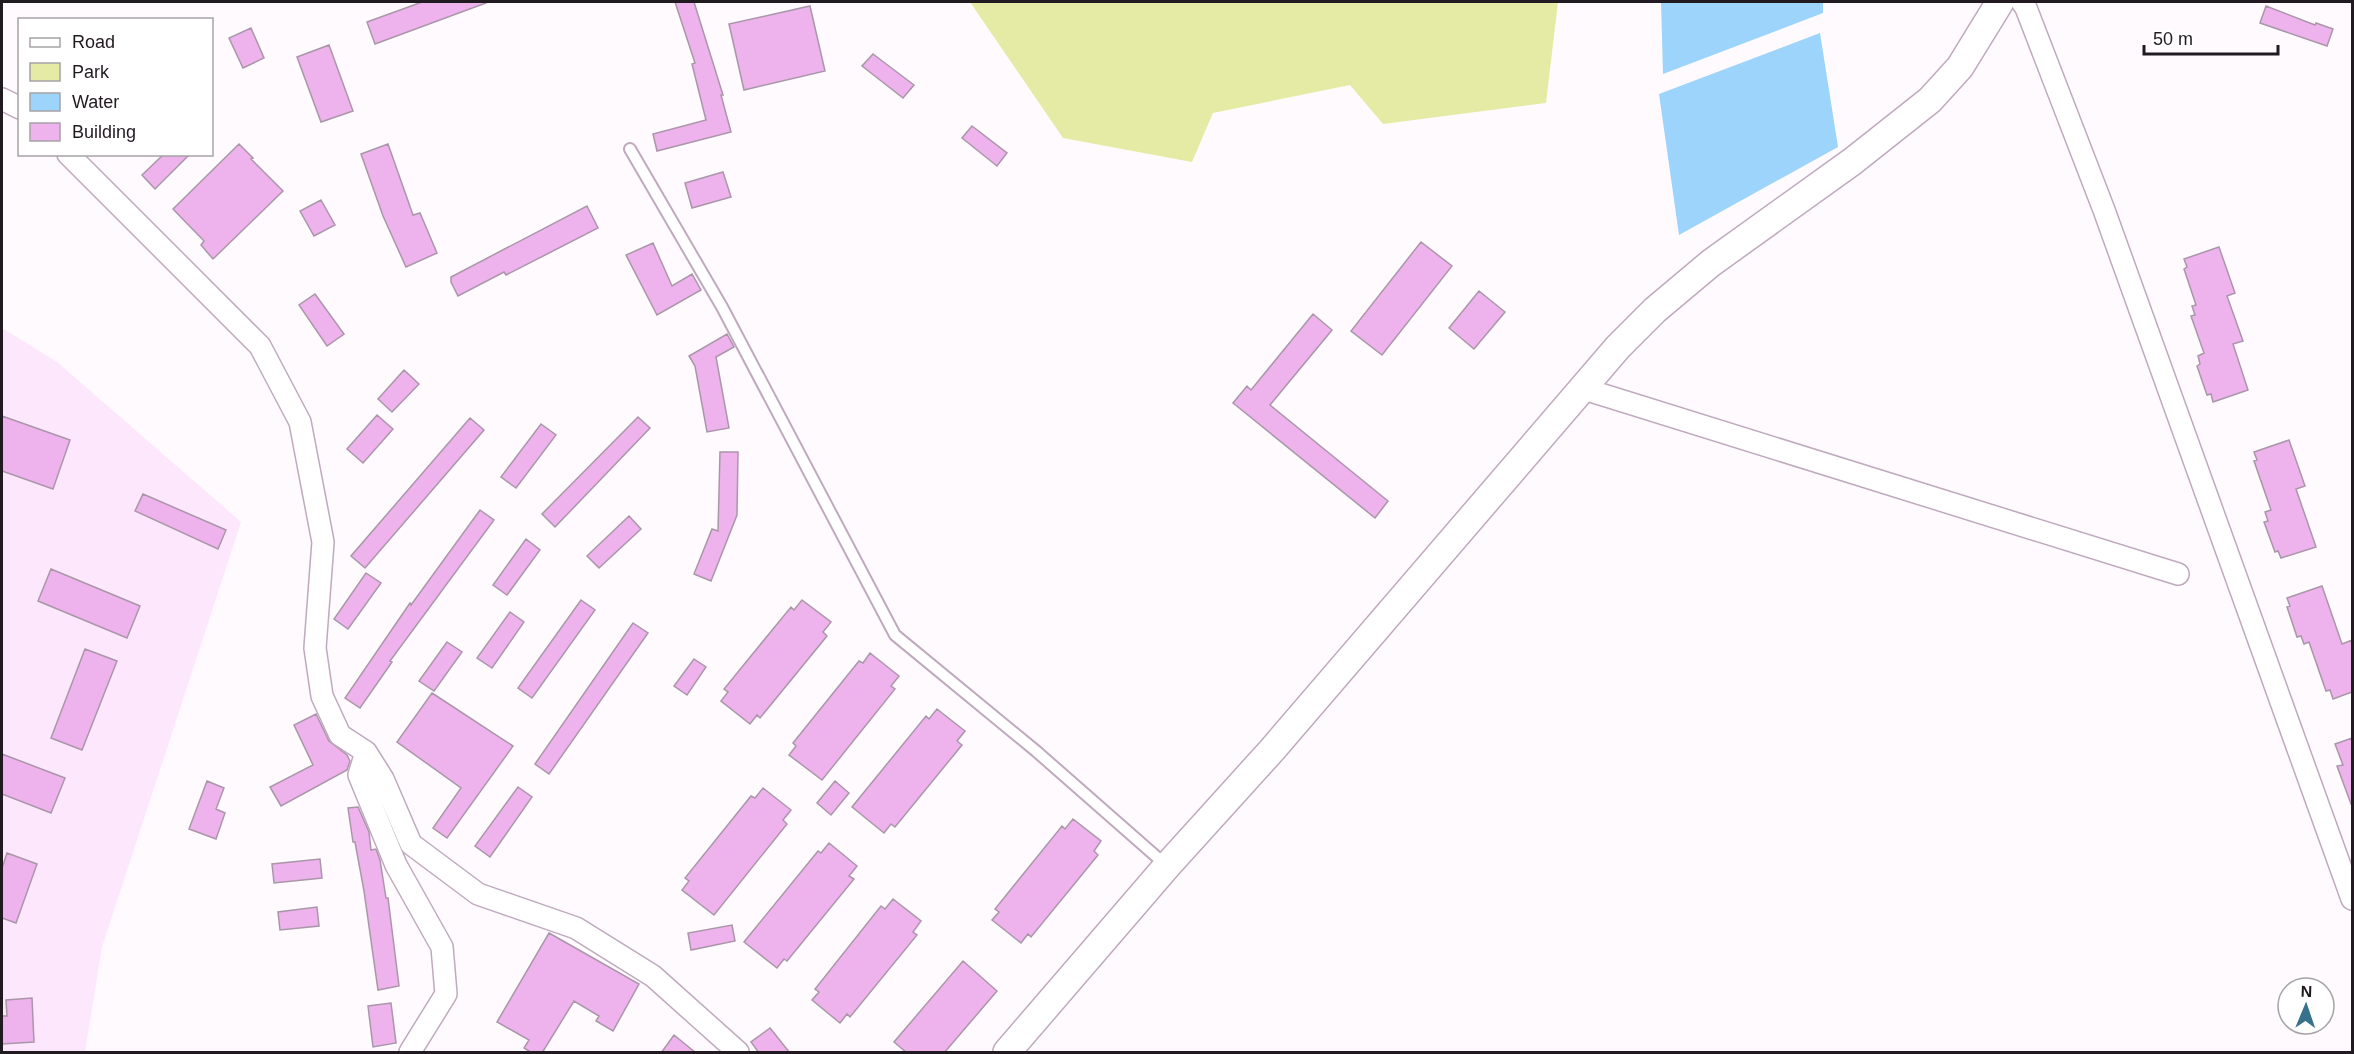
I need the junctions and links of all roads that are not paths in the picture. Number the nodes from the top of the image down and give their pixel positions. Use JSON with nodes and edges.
{"nodes":[{"id":1,"x":2000,"y":2,"type":"edge"},
{"id":2,"x":2022,"y":2,"type":"edge"},
{"id":3,"x":2,"y":99,"type":"edge"},
{"id":4,"x":18,"y":107,"type":"edge"},
{"id":5,"x":630,"y":149,"type":"dead end"},
{"id":6,"x":70,"y":156,"type":"edge"},
{"id":7,"x":1581,"y":388,"type":"junction"},
{"id":8,"x":2178,"y":573,"type":"dead end"},
{"id":9,"x":366,"y":752,"type":"junction"},
{"id":10,"x":1167,"y":866,"type":"junction"},
{"id":11,"x":2352,"y":899,"type":"edge"},
{"id":12,"x":410,"y":1053,"type":"edge"},
{"id":13,"x":738,"y":1053,"type":"edge"},
{"id":14,"x":1007,"y":1053,"type":"edge"}],
"edges":[{"from":1,"to":7,"type":"street"},
{"from":2,"to":11,"type":"street"},
{"from":3,"to":4,"type":"street"},
{"from":5,"to":10,"type":"lane"},
{"from":6,"to":9,"type":"street"},
{"from":7,"to":8,"type":"street"},
{"from":7,"to":10,"type":"street"},
{"from":9,"to":12,"type":"street"},
{"from":9,"to":13,"type":"street"},
{"from":10,"to":14,"type":"street"}]}
